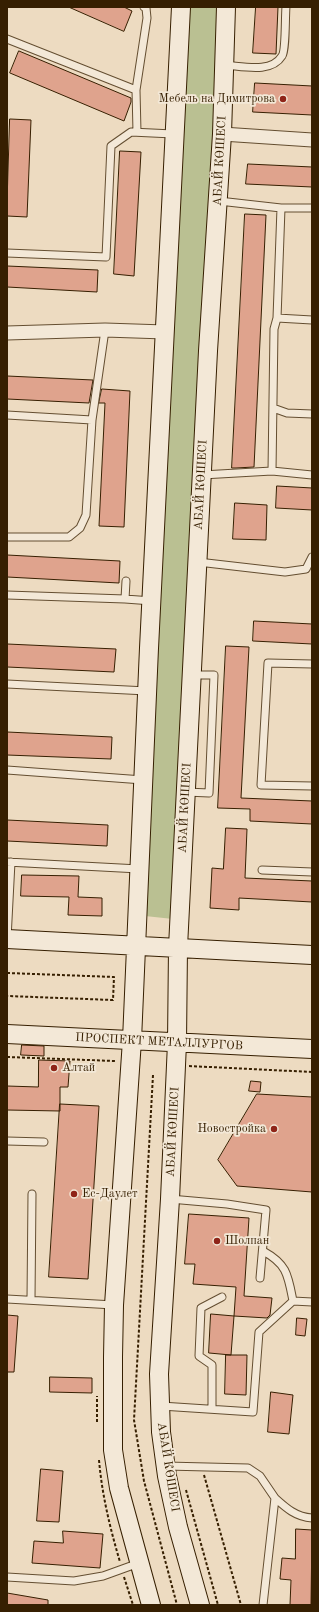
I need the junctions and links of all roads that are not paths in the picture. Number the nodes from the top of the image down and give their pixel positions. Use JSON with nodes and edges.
{"nodes":[{"id":1,"x":144,"y":7,"type":"edge"},
{"id":2,"x":181,"y":7,"type":"edge"},
{"id":3,"x":226,"y":7,"type":"edge"},
{"id":4,"x":286,"y":7,"type":"edge"},
{"id":5,"x":7,"y":39,"type":"edge"},
{"id":6,"x":224,"y":65,"type":"junction"},
{"id":7,"x":136,"y":90,"type":"junction"},
{"id":8,"x":137,"y":132,"type":"junction"},
{"id":9,"x":176,"y":134,"type":"junction"},
{"id":10,"x":222,"y":134,"type":"junction"},
{"id":11,"x":312,"y":140,"type":"edge"},
{"id":12,"x":218,"y":201,"type":"junction"},
{"id":13,"x":281,"y":208,"type":"junction"},
{"id":14,"x":312,"y":208,"type":"edge"},
{"id":15,"x":7,"y":253,"type":"edge"},
{"id":16,"x":277,"y":318,"type":"junction"},
{"id":17,"x":312,"y":320,"type":"edge"},
{"id":18,"x":105,"y":330,"type":"junction"},
{"id":19,"x":165,"y":332,"type":"junction"},
{"id":20,"x":7,"y":333,"type":"edge"},
{"id":21,"x":273,"y":408,"type":"junction"},
{"id":22,"x":312,"y":414,"type":"edge"},
{"id":23,"x":7,"y":415,"type":"edge"},
{"id":24,"x":92,"y":420,"type":"junction"},
{"id":25,"x":272,"y":471,"type":"junction"},
{"id":26,"x":202,"y":475,"type":"junction"},
{"id":27,"x":312,"y":475,"type":"edge"},
{"id":28,"x":7,"y":537,"type":"edge"},
{"id":29,"x":312,"y":557,"type":"edge"},
{"id":30,"x":197,"y":562,"type":"junction"},
{"id":31,"x":126,"y":581,"type":"dead end"},
{"id":32,"x":7,"y":596,"type":"edge"},
{"id":33,"x":125,"y":598,"type":"junction"},
{"id":34,"x":152,"y":601,"type":"junction"},
{"id":35,"x":312,"y":664,"type":"edge"},
{"id":36,"x":7,"y":684,"type":"edge"},
{"id":37,"x":148,"y":691,"type":"junction"},
{"id":38,"x":7,"y":770,"type":"edge"},
{"id":39,"x":144,"y":780,"type":"junction"},
{"id":40,"x":312,"y":786,"type":"edge"},
{"id":41,"x":9,"y":862,"type":"edge"},
{"id":42,"x":139,"y":869,"type":"junction"},
{"id":43,"x":262,"y":870,"type":"dead end"},
{"id":44,"x":312,"y":872,"type":"edge"},
{"id":45,"x":7,"y":940,"type":"edge"},
{"id":46,"x":136,"y":946,"type":"junction"},
{"id":47,"x":178,"y":947,"type":"junction"},
{"id":48,"x":312,"y":955,"type":"edge"},
{"id":49,"x":7,"y":1034,"type":"edge"},
{"id":50,"x":132,"y":1040,"type":"junction"},
{"id":51,"x":177,"y":1043,"type":"junction"},
{"id":52,"x":312,"y":1049,"type":"edge"},
{"id":53,"x":7,"y":1141,"type":"edge"},
{"id":54,"x":44,"y":1142,"type":"dead end"},
{"id":55,"x":32,"y":1194,"type":"dead end"},
{"id":56,"x":170,"y":1199,"type":"junction"},
{"id":57,"x":263,"y":1251,"type":"junction"},
{"id":58,"x":260,"y":1278,"type":"dead end"},
{"id":59,"x":222,"y":1296,"type":"dead end"},
{"id":60,"x":7,"y":1299,"type":"edge"},
{"id":61,"x":31,"y":1299,"type":"junction"},
{"id":62,"x":293,"y":1301,"type":"junction"},
{"id":63,"x":312,"y":1302,"type":"edge"},
{"id":64,"x":114,"y":1305,"type":"junction"},
{"id":65,"x":160,"y":1406,"type":"junction"},
{"id":66,"x":212,"y":1409,"type":"junction"},
{"id":67,"x":173,"y":1466,"type":"junction"},
{"id":68,"x":275,"y":1498,"type":"junction"},
{"id":69,"x":312,"y":1518,"type":"edge"},
{"id":70,"x":139,"y":1563,"type":"junction"},
{"id":71,"x":7,"y":1578,"type":"edge"},
{"id":72,"x":151,"y":1605,"type":"edge"},
{"id":73,"x":200,"y":1605,"type":"edge"},
{"id":74,"x":263,"y":1605,"type":"edge"}],
"edges":[{"from":1,"to":7,"type":"lane"},
{"from":2,"to":9,"type":"street"},
{"from":3,"to":6,"type":"street","name":"АБАЙ КӨШЕСІ"},
{"from":4,"to":6,"type":"lane"},
{"from":5,"to":7,"type":"lane"},
{"from":6,"to":10,"type":"street","name":"АБАЙ КӨШЕСІ"},
{"from":7,"to":8,"type":"lane"},
{"from":8,"to":9,"type":"lane"},
{"from":8,"to":15,"type":"lane"},
{"from":9,"to":19,"type":"street"},
{"from":10,"to":11,"type":"street"},
{"from":10,"to":12,"type":"street","name":"АБАЙ КӨШЕСІ"},
{"from":12,"to":13,"type":"lane"},
{"from":12,"to":26,"type":"street","name":"АБАЙ КӨШЕСІ"},
{"from":13,"to":14,"type":"lane"},
{"from":13,"to":16,"type":"lane"},
{"from":16,"to":17,"type":"lane"},
{"from":16,"to":21,"type":"lane"},
{"from":18,"to":19,"type":"street"},
{"from":18,"to":20,"type":"street"},
{"from":18,"to":24,"type":"lane"},
{"from":19,"to":34,"type":"street"},
{"from":21,"to":22,"type":"lane"},
{"from":21,"to":25,"type":"lane"},
{"from":23,"to":24,"type":"lane"},
{"from":24,"to":28,"type":"lane"},
{"from":25,"to":26,"type":"lane"},
{"from":25,"to":27,"type":"lane"},
{"from":26,"to":30,"type":"street","name":"АБАЙ КӨШЕСІ"},
{"from":29,"to":30,"type":"lane"},
{"from":30,"to":47,"type":"street","name":"АБАЙ КӨШЕСІ"},
{"from":31,"to":33,"type":"lane"},
{"from":32,"to":33,"type":"lane"},
{"from":33,"to":34,"type":"lane"},
{"from":34,"to":37,"type":"street"},
{"from":35,"to":40,"type":"lane"},
{"from":36,"to":37,"type":"lane"},
{"from":37,"to":39,"type":"street"},
{"from":38,"to":39,"type":"lane"},
{"from":39,"to":42,"type":"street"},
{"from":41,"to":42,"type":"lane"},
{"from":41,"to":45,"type":"lane"},
{"from":42,"to":46,"type":"street"},
{"from":43,"to":44,"type":"lane"},
{"from":45,"to":46,"type":"street"},
{"from":46,"to":47,"type":"street"},
{"from":46,"to":50,"type":"street"},
{"from":47,"to":48,"type":"street"},
{"from":47,"to":51,"type":"street","name":"АБАЙ КӨШЕСІ"},
{"from":49,"to":50,"type":"street","name":"ПРОСПЕКТ МЕТАЛЛУРГОВ"},
{"from":50,"to":51,"type":"street","name":"ПРОСПЕКТ МЕТАЛЛУРГОВ"},
{"from":50,"to":64,"type":"street"},
{"from":51,"to":52,"type":"street","name":"ПРОСПЕКТ МЕТАЛЛУРГОВ"},
{"from":51,"to":56,"type":"street","name":"АБАЙ КӨШЕСІ"},
{"from":53,"to":54,"type":"lane"},
{"from":55,"to":61,"type":"lane"},
{"from":56,"to":57,"type":"lane"},
{"from":56,"to":65,"type":"street","name":"АБАЙ КӨШЕСІ"},
{"from":57,"to":58,"type":"lane"},
{"from":57,"to":62,"type":"lane"},
{"from":59,"to":66,"type":"lane"},
{"from":60,"to":61,"type":"lane"},
{"from":61,"to":64,"type":"lane"},
{"from":62,"to":63,"type":"lane"},
{"from":62,"to":66,"type":"lane"},
{"from":64,"to":70,"type":"street"},
{"from":65,"to":66,"type":"lane"},
{"from":65,"to":67,"type":"street","name":"АБАЙ КӨШЕСІ"},
{"from":67,"to":68,"type":"lane"},
{"from":67,"to":73,"type":"street","name":"АБАЙ КӨШЕСІ"},
{"from":68,"to":69,"type":"lane"},
{"from":68,"to":74,"type":"lane"},
{"from":70,"to":71,"type":"lane"},
{"from":70,"to":72,"type":"street"}]}
